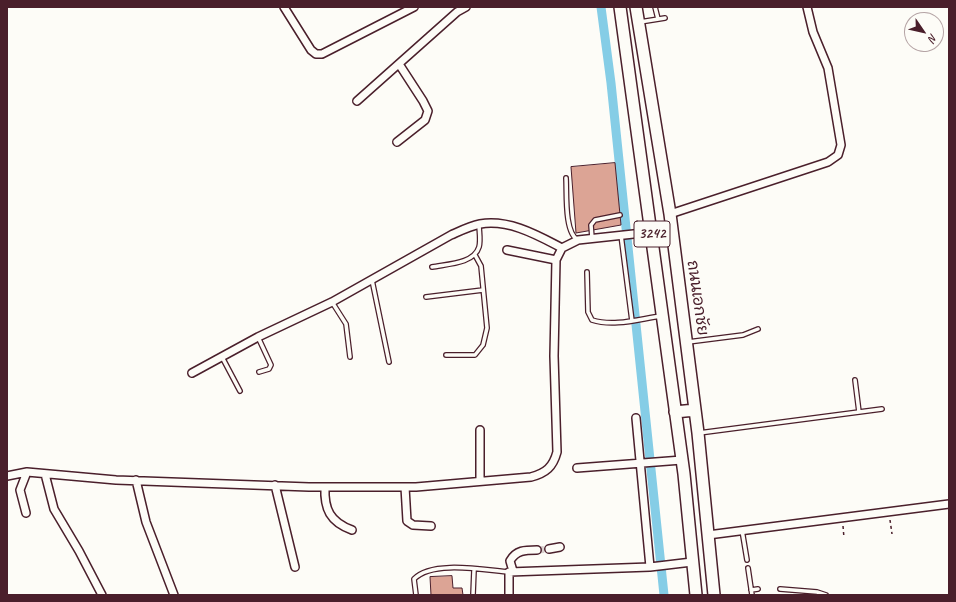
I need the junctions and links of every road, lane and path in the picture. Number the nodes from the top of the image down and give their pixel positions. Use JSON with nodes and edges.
{"nodes":[{"id":1,"x":284,"y":7,"type":"edge"},
{"id":2,"x":414,"y":7,"type":"edge"},
{"id":3,"x":466,"y":7,"type":"edge"},
{"id":4,"x":620,"y":7,"type":"edge"},
{"id":5,"x":636,"y":7,"type":"edge"},
{"id":6,"x":655,"y":7,"type":"edge"},
{"id":7,"x":807,"y":7,"type":"edge"},
{"id":8,"x":665,"y":18,"type":"dead end"},
{"id":9,"x":658,"y":19,"type":"junction"},
{"id":10,"x":638,"y":23,"type":"junction"},
{"id":11,"x":399,"y":64,"type":"junction"},
{"id":12,"x":357,"y":101,"type":"dead end"},
{"id":13,"x":397,"y":142,"type":"dead end"},
{"id":14,"x":566,"y":178,"type":"dead end"},
{"id":15,"x":670,"y":214,"type":"junction"},
{"id":16,"x":620,"y":215,"type":"dead end"},
{"id":17,"x":479,"y":224,"type":"junction"},
{"id":18,"x":648,"y":232,"type":"junction"},
{"id":19,"x":621,"y":235,"type":"junction"},
{"id":20,"x":592,"y":238,"type":"junction"},
{"id":21,"x":578,"y":240,"type":"junction"},
{"id":22,"x":562,"y":248,"type":"junction"},
{"id":23,"x":507,"y":250,"type":"dead end"},
{"id":24,"x":475,"y":254,"type":"junction"},
{"id":25,"x":556,"y":260,"type":"junction"},
{"id":26,"x":432,"y":267,"type":"dead end"},
{"id":27,"x":587,"y":272,"type":"dead end"},
{"id":28,"x":371,"y":278,"type":"junction"},
{"id":29,"x":483,"y":290,"type":"junction"},
{"id":30,"x":426,"y":297,"type":"dead end"},
{"id":31,"x":332,"y":302,"type":"junction"},
{"id":32,"x":663,"y":316,"type":"junction"},
{"id":33,"x":634,"y":321,"type":"junction"},
{"id":34,"x":758,"y":329,"type":"dead end"},
{"id":35,"x":258,"y":337,"type":"junction"},
{"id":36,"x":687,"y":342,"type":"junction"},
{"id":37,"x":446,"y":355,"type":"dead end"},
{"id":38,"x":350,"y":356,"type":"dead end"},
{"id":39,"x":222,"y":357,"type":"junction"},
{"id":40,"x":389,"y":362,"type":"dead end"},
{"id":41,"x":259,"y":372,"type":"dead end"},
{"id":42,"x":192,"y":373,"type":"dead end"},
{"id":43,"x":856,"y":380,"type":"dead end"},
{"id":44,"x":240,"y":391,"type":"dead end"},
{"id":45,"x":882,"y":409,"type":"dead end"},
{"id":46,"x":695,"y":410,"type":"junction"},
{"id":47,"x":675,"y":412,"type":"junction"},
{"id":48,"x":859,"y":412,"type":"junction"},
{"id":49,"x":636,"y":418,"type":"dead end"},
{"id":50,"x":480,"y":430,"type":"dead end"},
{"id":51,"x":698,"y":433,"type":"junction"},
{"id":52,"x":682,"y":460,"type":"junction"},
{"id":53,"x":643,"y":464,"type":"junction"},
{"id":54,"x":577,"y":468,"type":"dead end"},
{"id":55,"x":27,"y":472,"type":"junction"},
{"id":56,"x":45,"y":474,"type":"junction"},
{"id":57,"x":7,"y":476,"type":"edge"},
{"id":58,"x":136,"y":480,"type":"junction"},
{"id":59,"x":480,"y":481,"type":"junction"},
{"id":60,"x":275,"y":485,"type":"junction"},
{"id":61,"x":325,"y":487,"type":"junction"},
{"id":62,"x":405,"y":487,"type":"junction"},
{"id":63,"x":949,"y":504,"type":"edge"},
{"id":64,"x":889,"y":512,"type":"junction"},
{"id":65,"x":26,"y":513,"type":"dead end"},
{"id":66,"x":841,"y":517,"type":"junction"},
{"id":67,"x":432,"y":526,"type":"dead end"},
{"id":68,"x":352,"y":530,"type":"dead end"},
{"id":69,"x":742,"y":530,"type":"junction"},
{"id":70,"x":892,"y":534,"type":"dead end"},
{"id":71,"x":708,"y":535,"type":"junction"},
{"id":72,"x":844,"y":538,"type":"dead end"},
{"id":73,"x":560,"y":548,"type":"dead end"},
{"id":74,"x":549,"y":549,"type":"tunnel mouth"},
{"id":75,"x":537,"y":550,"type":"tunnel mouth"},
{"id":76,"x":747,"y":560,"type":"dead end"},
{"id":77,"x":692,"y":562,"type":"junction"},
{"id":78,"x":295,"y":567,"type":"dead end"},
{"id":79,"x":652,"y":567,"type":"junction"},
{"id":80,"x":748,"y":568,"type":"dead end"},
{"id":81,"x":474,"y":570,"type":"junction"},
{"id":82,"x":511,"y":571,"type":"junction"},
{"id":83,"x":758,"y":589,"type":"dead end"},
{"id":84,"x":780,"y":589,"type":"dead end"},
{"id":85,"x":751,"y":590,"type":"junction"},
{"id":86,"x":102,"y":595,"type":"edge"},
{"id":87,"x":174,"y":595,"type":"edge"},
{"id":88,"x":416,"y":595,"type":"edge"},
{"id":89,"x":473,"y":595,"type":"edge"},
{"id":90,"x":509,"y":595,"type":"edge"},
{"id":91,"x":696,"y":595,"type":"edge"},
{"id":92,"x":714,"y":595,"type":"edge"},
{"id":93,"x":752,"y":595,"type":"edge"},
{"id":94,"x":826,"y":595,"type":"edge"}],
"edges":[{"from":1,"to":2,"type":"street"},
{"from":3,"to":11,"type":"street"},
{"from":4,"to":18,"type":"main road","number":"3242"},
{"from":5,"to":10,"type":"main road","name":"ถนนเอกชัย","number":"3242"},
{"from":6,"to":9,"type":"lane"},
{"from":7,"to":15,"type":"street"},
{"from":8,"to":9,"type":"lane"},
{"from":9,"to":10,"type":"lane"},
{"from":10,"to":15,"type":"main road","name":"ถนนเอกชัย","number":"3242"},
{"from":11,"to":12,"type":"street"},
{"from":11,"to":13,"type":"street"},
{"from":14,"to":21,"type":"lane"},
{"from":15,"to":36,"type":"main road","name":"ถนนเอกชัย","number":"3242"},
{"from":16,"to":20,"type":"lane"},
{"from":17,"to":22,"type":"street"},
{"from":17,"to":24,"type":"lane"},
{"from":17,"to":28,"type":"street"},
{"from":18,"to":19,"type":"street"},
{"from":18,"to":32,"type":"main road","number":"3242"},
{"from":19,"to":20,"type":"street"},
{"from":19,"to":33,"type":"lane"},
{"from":20,"to":21,"type":"street"},
{"from":21,"to":22,"type":"street"},
{"from":22,"to":25,"type":"street"},
{"from":23,"to":25,"type":"street"},
{"from":24,"to":26,"type":"lane"},
{"from":24,"to":29,"type":"lane"},
{"from":25,"to":59,"type":"street"},
{"from":27,"to":33,"type":"lane"},
{"from":28,"to":31,"type":"street"},
{"from":28,"to":40,"type":"lane"},
{"from":29,"to":30,"type":"lane"},
{"from":29,"to":37,"type":"lane"},
{"from":31,"to":35,"type":"street"},
{"from":31,"to":38,"type":"lane"},
{"from":32,"to":33,"type":"lane"},
{"from":32,"to":47,"type":"main road","number":"3242"},
{"from":34,"to":36,"type":"lane"},
{"from":35,"to":39,"type":"street"},
{"from":35,"to":41,"type":"lane"},
{"from":36,"to":46,"type":"main road","name":"ถนนเอกชัย","number":"3242"},
{"from":39,"to":42,"type":"street"},
{"from":39,"to":44,"type":"lane"},
{"from":43,"to":48,"type":"lane"},
{"from":45,"to":48,"type":"lane"},
{"from":46,"to":47,"type":"main road"},
{"from":46,"to":51,"type":"main road","name":"ถนนเอกชัย","number":"3242"},
{"from":47,"to":52,"type":"main road","number":"3242"},
{"from":48,"to":51,"type":"lane"},
{"from":49,"to":53,"type":"street"},
{"from":50,"to":59,"type":"street"},
{"from":51,"to":71,"type":"main road","name":"ถนนเอกชัย","number":"3242"},
{"from":52,"to":53,"type":"street"},
{"from":52,"to":77,"type":"main road","number":"3242"},
{"from":53,"to":54,"type":"street"},
{"from":53,"to":79,"type":"street"},
{"from":55,"to":56,"type":"street"},
{"from":55,"to":57,"type":"street"},
{"from":55,"to":65,"type":"street"},
{"from":56,"to":58,"type":"street"},
{"from":56,"to":86,"type":"street"},
{"from":58,"to":60,"type":"street"},
{"from":58,"to":87,"type":"street"},
{"from":59,"to":62,"type":"street"},
{"from":60,"to":61,"type":"street"},
{"from":60,"to":78,"type":"street"},
{"from":61,"to":62,"type":"street"},
{"from":61,"to":68,"type":"street"},
{"from":62,"to":67,"type":"street"},
{"from":63,"to":64,"type":"street"},
{"from":64,"to":66,"type":"street"},
{"from":64,"to":70,"type":"path"},
{"from":66,"to":69,"type":"street"},
{"from":66,"to":72,"type":"path"},
{"from":69,"to":71,"type":"street"},
{"from":69,"to":76,"type":"lane"},
{"from":71,"to":92,"type":"main road","name":"ถนนเอกชัย","number":"3242"},
{"from":73,"to":74,"type":"street"},
{"from":75,"to":82,"type":"street"},
{"from":77,"to":79,"type":"street"},
{"from":77,"to":91,"type":"main road","number":"3242"},
{"from":79,"to":82,"type":"street"},
{"from":80,"to":85,"type":"lane"},
{"from":81,"to":82,"type":"lane"},
{"from":81,"to":88,"type":"lane"},
{"from":81,"to":89,"type":"lane"},
{"from":82,"to":90,"type":"street"},
{"from":83,"to":85,"type":"lane"},
{"from":84,"to":94,"type":"lane"},
{"from":85,"to":93,"type":"lane"}]}
